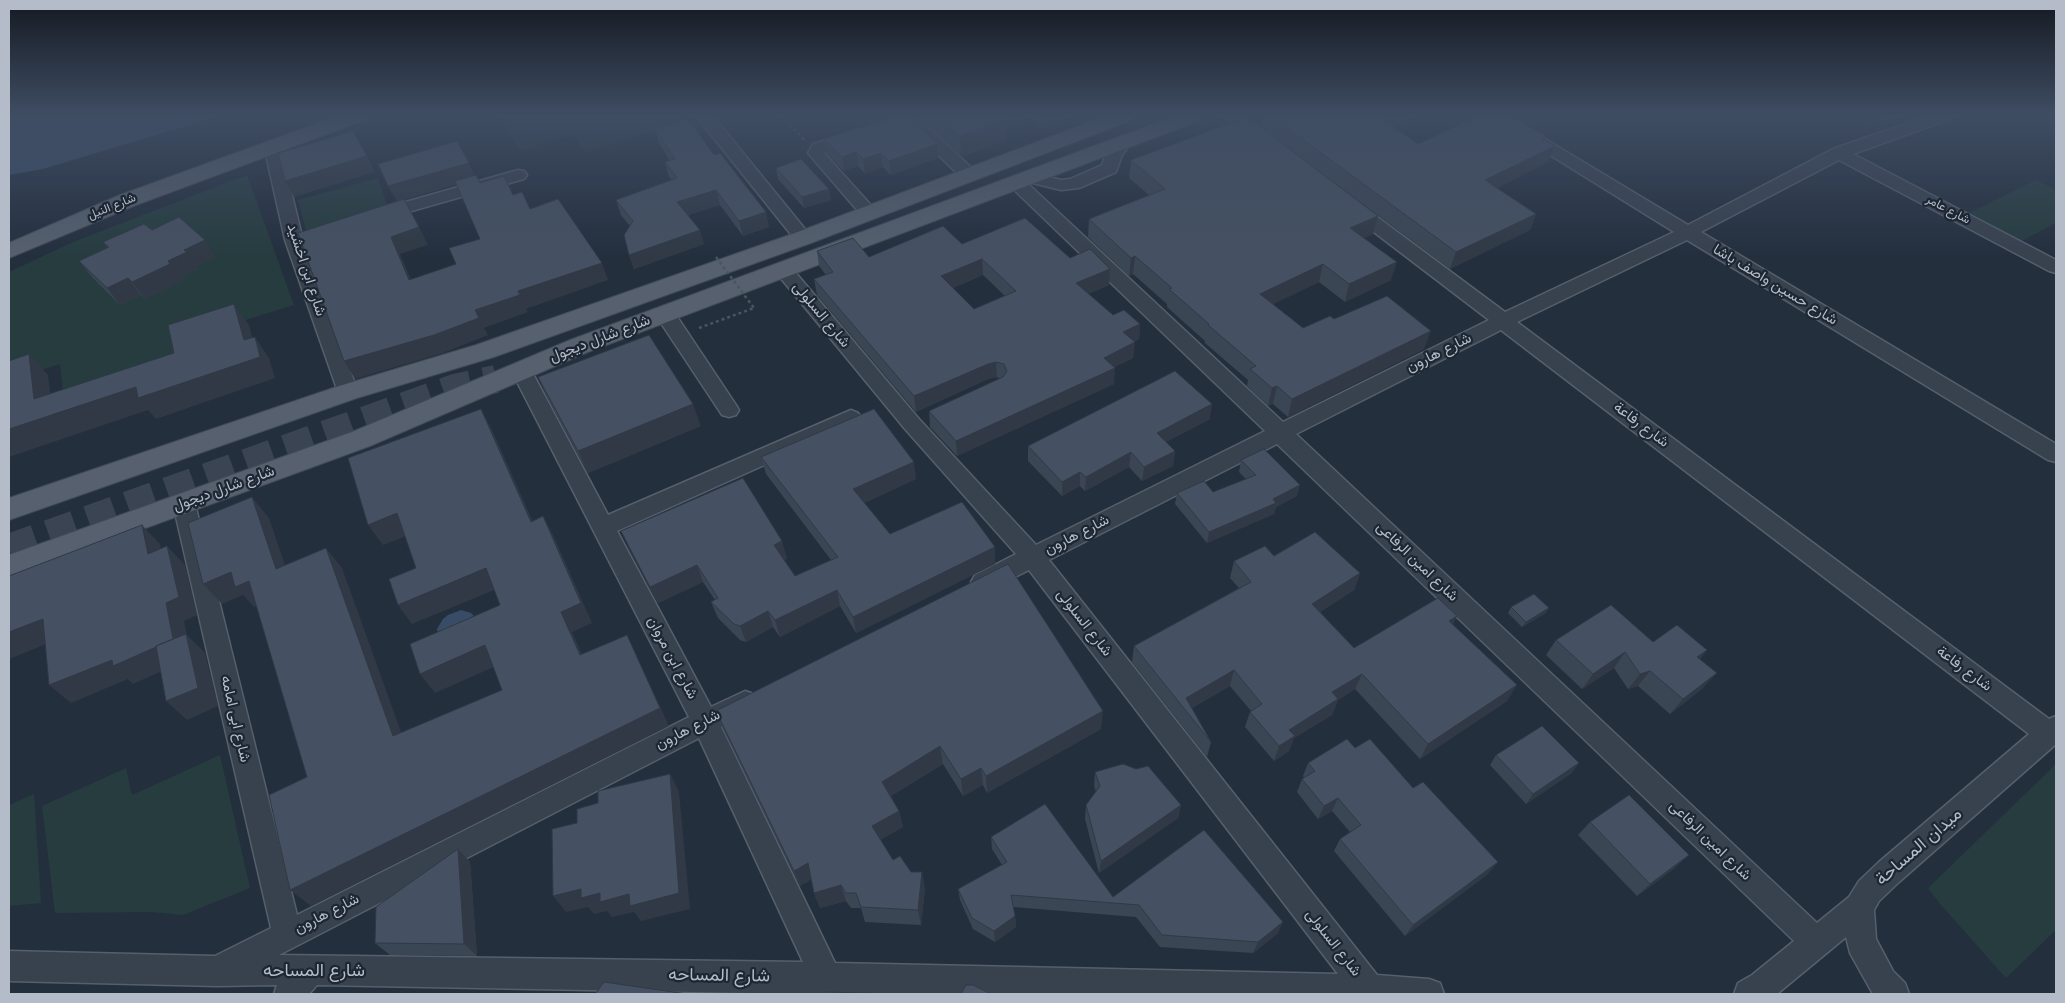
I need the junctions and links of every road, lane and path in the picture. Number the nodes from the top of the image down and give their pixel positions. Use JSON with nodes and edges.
{"nodes":[{"id":1,"x":227,"y":163,"type":"edge"},
{"id":2,"x":276,"y":163,"type":"edge"},
{"id":3,"x":742,"y":163,"type":"edge"},
{"id":4,"x":825,"y":163,"type":"edge"},
{"id":5,"x":956,"y":163,"type":"edge"},
{"id":6,"x":1001,"y":163,"type":"edge"},
{"id":7,"x":1069,"y":163,"type":"edge"},
{"id":8,"x":1573,"y":163,"type":"edge"},
{"id":9,"x":1820,"y":163,"type":"edge"},
{"id":10,"x":1858,"y":163,"type":"edge"},
{"id":11,"x":518,"y":175,"type":"dead end"},
{"id":12,"x":969,"y":175,"type":"junction"},
{"id":13,"x":1023,"y":180,"type":"junction"},
{"id":14,"x":1336,"y":195,"type":"edge"},
{"id":15,"x":869,"y":213,"type":"junction"},
{"id":16,"x":368,"y":218,"type":"edge"},
{"id":17,"x":1688,"y":232,"type":"junction"},
{"id":18,"x":312,"y":235,"type":"edge"},
{"id":19,"x":803,"y":238,"type":"junction"},
{"id":20,"x":294,"y":240,"type":"junction"},
{"id":21,"x":9,"y":251,"type":"edge"},
{"id":22,"x":716,"y":257,"type":"dead end"},
{"id":23,"x":2056,"y":267,"type":"edge"},
{"id":24,"x":783,"y":270,"type":"junction"},
{"id":25,"x":665,"y":314,"type":"junction"},
{"id":26,"x":1503,"y":321,"type":"junction"},
{"id":27,"x":696,"y":330,"type":"dead end"},
{"id":28,"x":520,"y":370,"type":"junction"},
{"id":29,"x":348,"y":392,"type":"junction"},
{"id":30,"x":729,"y":410,"type":"dead end"},
{"id":31,"x":851,"y":418,"type":"edge"},
{"id":32,"x":1280,"y":432,"type":"junction"},
{"id":33,"x":2056,"y":454,"type":"edge"},
{"id":34,"x":184,"y":504,"type":"junction"},
{"id":35,"x":9,"y":509,"type":"edge"},
{"id":36,"x":603,"y":528,"type":"junction"},
{"id":37,"x":1033,"y":557,"type":"junction"},
{"id":38,"x":9,"y":568,"type":"edge"},
{"id":39,"x":962,"y":592,"type":"edge"},
{"id":40,"x":767,"y":690,"type":"edge"},
{"id":41,"x":705,"y":722,"type":"junction"},
{"id":42,"x":2053,"y":731,"type":"edge"},
{"id":43,"x":1859,"y":907,"type":"junction"},
{"id":44,"x":286,"y":935,"type":"junction"},
{"id":45,"x":1817,"y":942,"type":"junction"},
{"id":46,"x":9,"y":966,"type":"edge"},
{"id":47,"x":310,"y":970,"type":"junction"},
{"id":48,"x":217,"y":971,"type":"junction"},
{"id":49,"x":822,"y":986,"type":"edge"},
{"id":50,"x":1369,"y":992,"type":"edge"},
{"id":51,"x":289,"y":994,"type":"edge"},
{"id":52,"x":1429,"y":994,"type":"edge"},
{"id":53,"x":1749,"y":994,"type":"edge"},
{"id":54,"x":1894,"y":994,"type":"edge"}],
"edges":[{"from":1,"to":21,"type":"main road","name":"شارع النيل"},
{"from":2,"to":20,"type":"street","name":"شارع ابن اخشيد"},
{"from":3,"to":19,"type":"street"},
{"from":4,"to":15,"type":"street"},
{"from":5,"to":12,"type":"street"},
{"from":6,"to":12,"type":"main road","name":"شارع شارل ديجول"},
{"from":7,"to":13,"type":"main road","name":"شارع شارل ديجول"},
{"from":8,"to":17,"type":"street","name":"شارع حسين واصف باشا"},
{"from":9,"to":17,"type":"street","name":"شارع هارون"},
{"from":10,"to":23,"type":"street","name":"شارع عامر"},
{"from":11,"to":16,"type":"street"},
{"from":12,"to":15,"type":"main road","name":"شارع شارل ديجول"},
{"from":13,"to":24,"type":"main road","name":"شارع شارل ديجول"},
{"from":13,"to":32,"type":"street","name":"شارع امين الرفاعى"},
{"from":14,"to":26,"type":"street","name":"شارع رفاعة"},
{"from":15,"to":19,"type":"main road","name":"شارع شارل ديجول"},
{"from":17,"to":26,"type":"street","name":"شارع هارون"},
{"from":17,"to":33,"type":"street","name":"شارع حسين واصف باشا"},
{"from":18,"to":20,"type":"street"},
{"from":19,"to":29,"type":"main road","name":"شارع شارل ديجول"},
{"from":20,"to":29,"type":"street","name":"شارع ابن اخشيد"},
{"from":22,"to":27,"type":"path","bridge":true},
{"from":24,"to":25,"type":"main road","name":"شارع شارل ديجول"},
{"from":24,"to":37,"type":"street","name":"شارع السلولى"},
{"from":25,"to":28,"type":"main road","name":"شارع شارل ديجول"},
{"from":25,"to":30,"type":"street"},
{"from":26,"to":32,"type":"street","name":"شارع هارون"},
{"from":26,"to":42,"type":"street","name":"شارع رفاعة"},
{"from":28,"to":34,"type":"main road","name":"شارع شارل ديجول"},
{"from":28,"to":36,"type":"street","name":"شارع ابن مروان"},
{"from":29,"to":35,"type":"main road","name":"شارع شارل ديجول"},
{"from":31,"to":36,"type":"street"},
{"from":32,"to":37,"type":"street","name":"شارع هارون"},
{"from":32,"to":45,"type":"street","name":"شارع امين الرفاعى"},
{"from":34,"to":38,"type":"main road","name":"شارع شارل ديجول"},
{"from":34,"to":44,"type":"street","name":"شارع ابى امامه"},
{"from":36,"to":41,"type":"street","name":"شارع ابن مروان"},
{"from":37,"to":39,"type":"street","name":"شارع هارون"},
{"from":37,"to":50,"type":"street","name":"شارع السلولى"},
{"from":40,"to":41,"type":"street","name":"شارع هارون"},
{"from":41,"to":44,"type":"street","name":"شارع هارون"},
{"from":41,"to":49,"type":"street","name":"شارع ابن مروان"},
{"from":42,"to":43,"type":"street","name":"ميدان المساحة"},
{"from":43,"to":45,"type":"street"},
{"from":43,"to":54,"type":"street"},
{"from":44,"to":48,"type":"street","name":"شارع هارون"},
{"from":45,"to":53,"type":"street"},
{"from":46,"to":48,"type":"street","name":"شارع المساحه"},
{"from":47,"to":48,"type":"street","name":"شارع المساحه"},
{"from":47,"to":49,"type":"street","name":"شارع المساحه"},
{"from":47,"to":51,"type":"street"},
{"from":49,"to":50,"type":"street","name":"شارع المساحه"},
{"from":50,"to":52,"type":"street","name":"شارع المساحه"}]}
